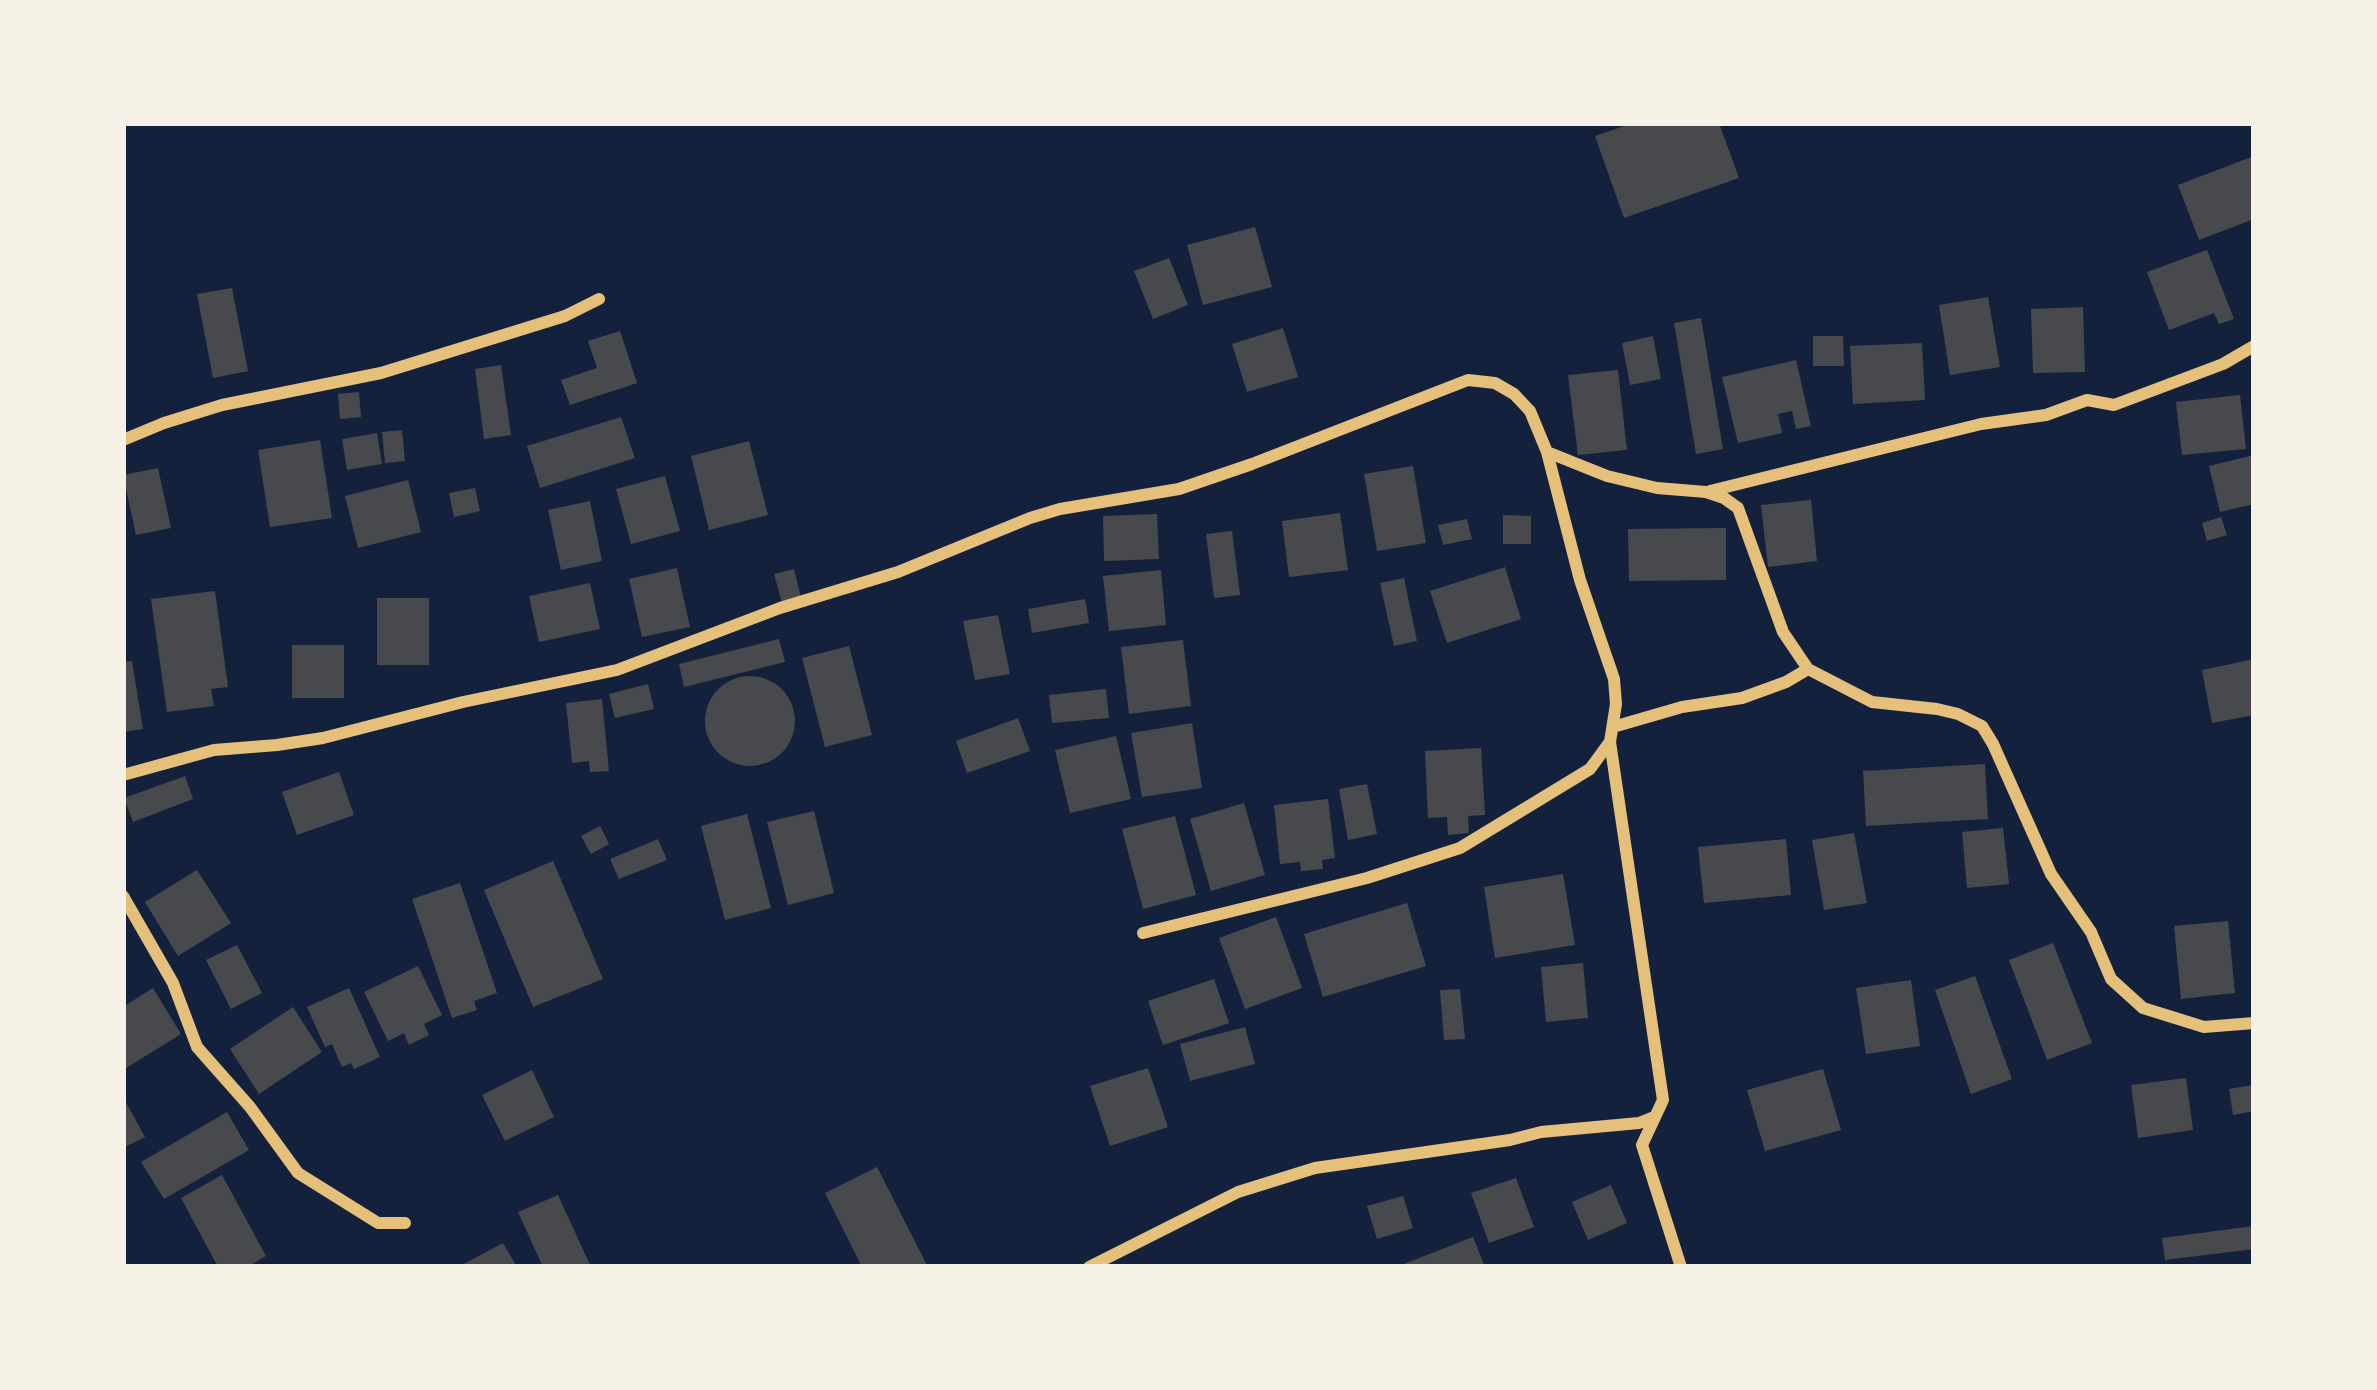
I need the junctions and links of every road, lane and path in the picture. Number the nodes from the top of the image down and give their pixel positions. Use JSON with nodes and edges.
{"nodes":[{"id":1,"x":599,"y":299,"type":"dead end"},
{"id":2,"x":2254,"y":346,"type":"edge"},
{"id":3,"x":123,"y":440,"type":"edge"},
{"id":4,"x":1547,"y":452,"type":"junction"},
{"id":5,"x":1706,"y":492,"type":"junction"},
{"id":6,"x":1808,"y":669,"type":"junction"},
{"id":7,"x":1611,"y":734,"type":"junction"},
{"id":8,"x":123,"y":775,"type":"edge"},
{"id":9,"x":123,"y":896,"type":"edge"},
{"id":10,"x":1143,"y":933,"type":"dead end"},
{"id":11,"x":2254,"y":1024,"type":"edge"},
{"id":12,"x":1654,"y":1117,"type":"junction"},
{"id":13,"x":406,"y":1223,"type":"dead end"},
{"id":14,"x":1089,"y":1267,"type":"edge"},
{"id":15,"x":1682,"y":1267,"type":"edge"}],
"edges":[{"from":1,"to":3,"type":"street"},
{"from":2,"to":5,"type":"street"},
{"from":4,"to":5,"type":"street"},
{"from":4,"to":7,"type":"street"},
{"from":4,"to":8,"type":"street"},
{"from":5,"to":6,"type":"street"},
{"from":6,"to":7,"type":"street"},
{"from":6,"to":11,"type":"street"},
{"from":7,"to":10,"type":"street"},
{"from":7,"to":12,"type":"street"},
{"from":9,"to":13,"type":"street"},
{"from":12,"to":14,"type":"street"},
{"from":12,"to":15,"type":"street"}]}
